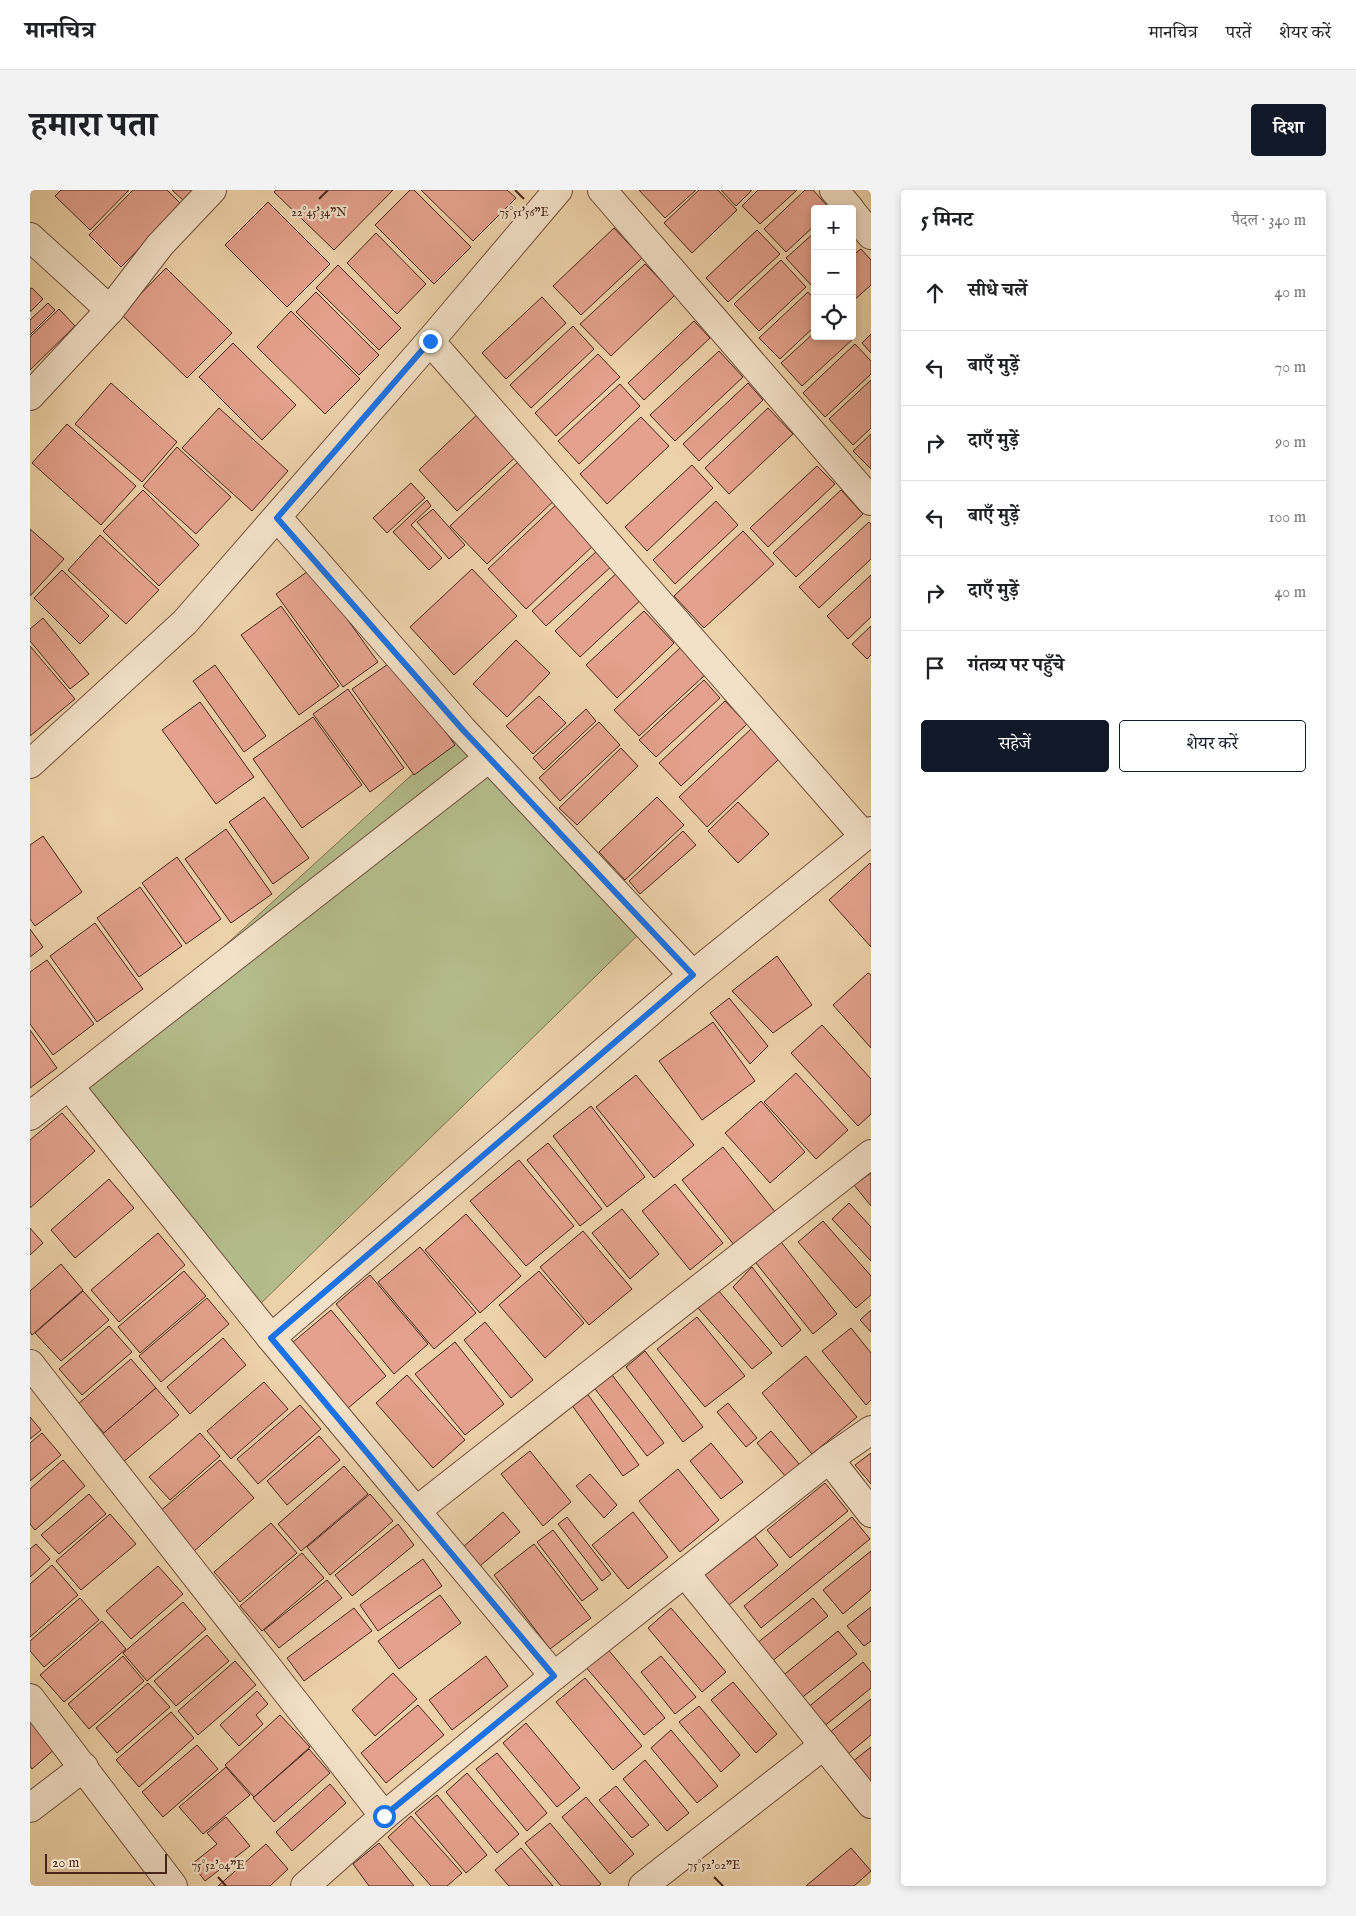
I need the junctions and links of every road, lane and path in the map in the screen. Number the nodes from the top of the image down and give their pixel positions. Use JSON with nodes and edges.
{"nodes":[{"id":1,"x":212,"y":190,"type":"edge"},
{"id":2,"x":558,"y":190,"type":"edge"},
{"id":3,"x":602,"y":190,"type":"edge"},
{"id":4,"x":834,"y":190,"type":"edge"},
{"id":5,"x":847,"y":205,"type":"edge"},
{"id":6,"x":856,"y":217,"type":"edge"},
{"id":7,"x":871,"y":235,"type":"edge"},
{"id":8,"x":30,"y":237,"type":"edge"},
{"id":9,"x":110,"y":310,"type":"junction"},
{"id":10,"x":430,"y":341,"type":"junction"},
{"id":11,"x":30,"y":396,"type":"edge"},
{"id":12,"x":871,"y":501,"type":"edge"},
{"id":13,"x":277,"y":518,"type":"junction"},
{"id":14,"x":489,"y":758,"type":"junction"},
{"id":15,"x":30,"y":764,"type":"edge"},
{"id":16,"x":868,"y":834,"type":"edge"},
{"id":17,"x":693,"y":975,"type":"junction"},
{"id":18,"x":69,"y":1086,"type":"junction"},
{"id":19,"x":30,"y":1116,"type":"edge"},
{"id":20,"x":871,"y":1154,"type":"edge"},
{"id":21,"x":271,"y":1338,"type":"junction"},
{"id":22,"x":30,"y":1364,"type":"edge"},
{"id":23,"x":871,"y":1430,"type":"edge"},
{"id":24,"x":829,"y":1459,"type":"junction"},
{"id":25,"x":416,"y":1510,"type":"junction"},
{"id":26,"x":871,"y":1513,"type":"edge"},
{"id":27,"x":685,"y":1573,"type":"junction"},
{"id":28,"x":554,"y":1676,"type":"junction"},
{"id":29,"x":30,"y":1698,"type":"edge"},
{"id":30,"x":824,"y":1745,"type":"junction"},
{"id":31,"x":84,"y":1767,"type":"junction"},
{"id":32,"x":871,"y":1804,"type":"edge"},
{"id":33,"x":30,"y":1808,"type":"edge"},
{"id":34,"x":384,"y":1816,"type":"junction"},
{"id":35,"x":173,"y":1886,"type":"edge"},
{"id":36,"x":306,"y":1886,"type":"edge"},
{"id":37,"x":643,"y":1886,"type":"edge"}],
"edges":[{"from":1,"to":9,"type":"street"},
{"from":2,"to":10,"type":"street"},
{"from":3,"to":12,"type":"street"},
{"from":4,"to":5,"type":"street"},
{"from":6,"to":7,"type":"street"},
{"from":8,"to":9,"type":"street"},
{"from":9,"to":11,"type":"street"},
{"from":10,"to":13,"type":"street"},
{"from":10,"to":16,"type":"street"},
{"from":13,"to":14,"type":"street"},
{"from":13,"to":15,"type":"street"},
{"from":14,"to":17,"type":"street"},
{"from":14,"to":18,"type":"street"},
{"from":16,"to":17,"type":"street"},
{"from":17,"to":21,"type":"street"},
{"from":18,"to":19,"type":"street"},
{"from":18,"to":21,"type":"street"},
{"from":20,"to":25,"type":"street"},
{"from":21,"to":25,"type":"street"},
{"from":22,"to":34,"type":"street"},
{"from":23,"to":24,"type":"street"},
{"from":24,"to":26,"type":"street"},
{"from":24,"to":27,"type":"street"},
{"from":25,"to":28,"type":"street"},
{"from":27,"to":28,"type":"street"},
{"from":27,"to":30,"type":"street"},
{"from":28,"to":34,"type":"street"},
{"from":29,"to":31,"type":"street"},
{"from":30,"to":32,"type":"street"},
{"from":30,"to":37,"type":"street"},
{"from":31,"to":33,"type":"street"},
{"from":31,"to":35,"type":"street"},
{"from":34,"to":36,"type":"street"}]}
